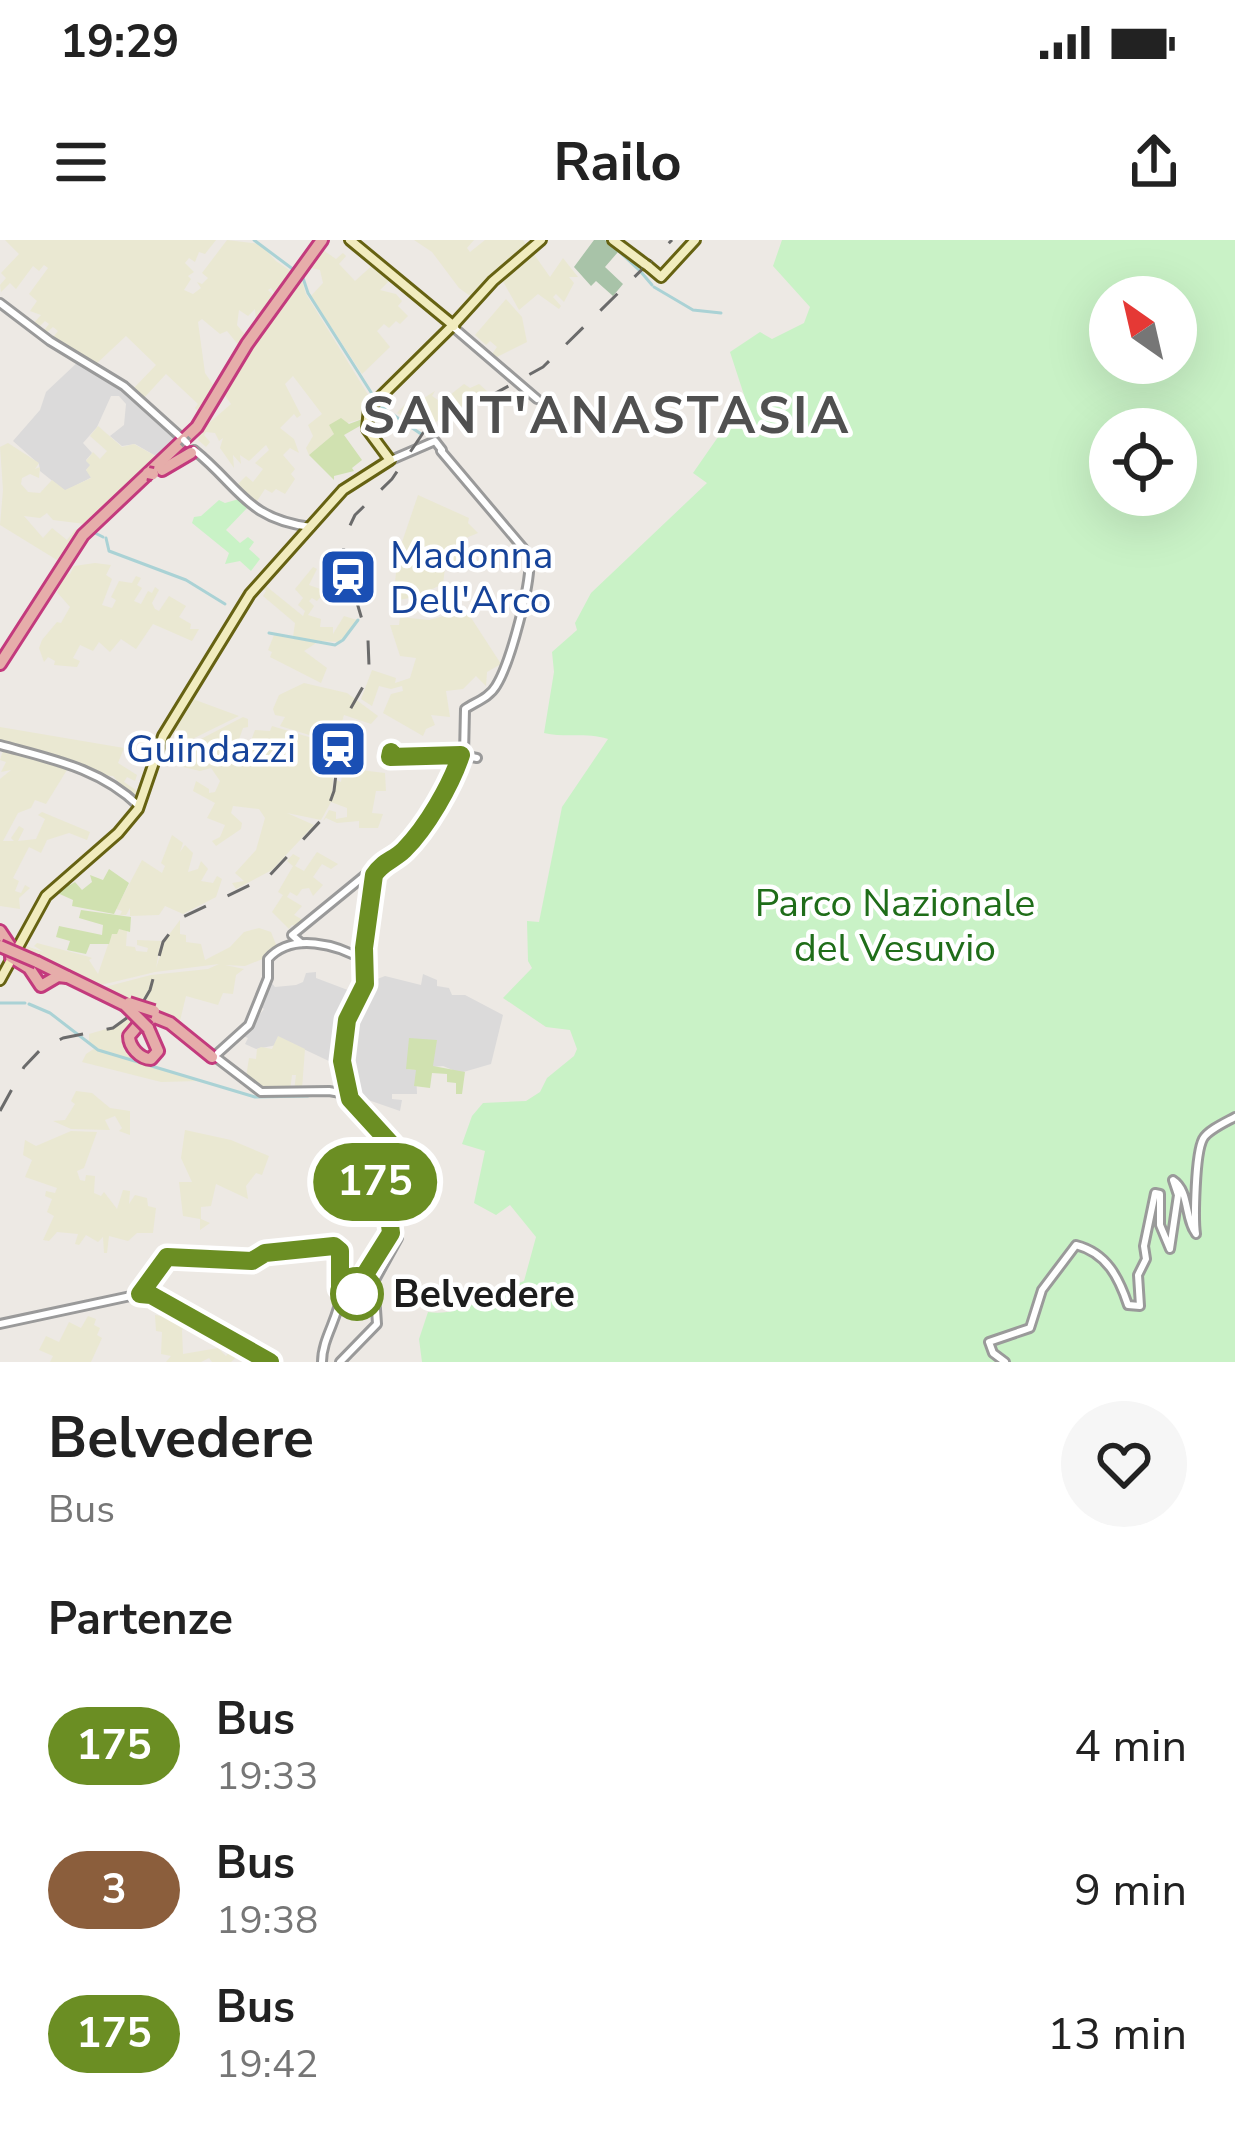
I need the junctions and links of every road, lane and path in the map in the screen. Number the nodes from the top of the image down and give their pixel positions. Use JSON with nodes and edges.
{"nodes":[{"id":1,"x":319,"y":240,"type":"edge"},
{"id":2,"x":350,"y":240,"type":"edge"},
{"id":3,"x":541,"y":240,"type":"edge"},
{"id":4,"x":613,"y":240,"type":"edge"},
{"id":5,"x":694,"y":240,"type":"edge"},
{"id":6,"x":0,"y":303,"type":"edge"},
{"id":7,"x":452,"y":325,"type":"junction"},
{"id":8,"x":228,"y":376,"type":"junction"},
{"id":9,"x":537,"y":399,"type":"dead end"},
{"id":10,"x":189,"y":448,"type":"junction"},
{"id":11,"x":413,"y":452,"type":"junction"},
{"id":12,"x":444,"y":452,"type":"junction"},
{"id":13,"x":389,"y":459,"type":"junction"},
{"id":14,"x":92,"y":526,"type":"junction"},
{"id":15,"x":307,"y":527,"type":"junction"},
{"id":16,"x":0,"y":664,"type":"edge"},
{"id":17,"x":466,"y":736,"type":"junction"},
{"id":18,"x":0,"y":745,"type":"edge"},
{"id":19,"x":463,"y":755,"type":"junction"},
{"id":20,"x":138,"y":807,"type":"junction"},
{"id":21,"x":370,"y":874,"type":"junction"},
{"id":22,"x":298,"y":940,"type":"junction"},
{"id":23,"x":10,"y":948,"type":"edge"},
{"id":24,"x":364,"y":960,"type":"junction"},
{"id":25,"x":38,"y":963,"type":"junction"},
{"id":26,"x":0,"y":980,"type":"edge"},
{"id":27,"x":80,"y":981,"type":"junction"},
{"id":28,"x":50,"y":984,"type":"junction"},
{"id":29,"x":125,"y":1004,"type":"junction"},
{"id":30,"x":219,"y":1055,"type":"junction"},
{"id":31,"x":350,"y":1097,"type":"junction"},
{"id":32,"x":1235,"y":1117,"type":"edge"},
{"id":33,"x":364,"y":1288,"type":"junction"},
{"id":34,"x":0,"y":1324,"type":"edge"},
{"id":35,"x":270,"y":1362,"type":"edge"},
{"id":36,"x":322,"y":1362,"type":"edge"},
{"id":37,"x":340,"y":1362,"type":"edge"},
{"id":38,"x":1005,"y":1362,"type":"edge"}],
"edges":[{"from":1,"to":8,"type":"highway"},
{"from":2,"to":7,"type":"main road"},
{"from":3,"to":7,"type":"main road"},
{"from":4,"to":5,"type":"main road"},
{"from":6,"to":10,"type":"street"},
{"from":7,"to":9,"type":"street"},
{"from":7,"to":13,"type":"main road"},
{"from":8,"to":10,"type":"highway"},
{"from":8,"to":14,"type":"highway"},
{"from":10,"to":14,"type":"highway"},
{"from":10,"to":15,"type":"street"},
{"from":11,"to":12,"type":"street"},
{"from":11,"to":12,"type":"street"},
{"from":11,"to":13,"type":"street"},
{"from":12,"to":17,"type":"street"},
{"from":13,"to":15,"type":"main road"},
{"from":14,"to":16,"type":"highway"},
{"from":15,"to":20,"type":"main road"},
{"from":17,"to":19,"type":"street"},
{"from":17,"to":19,"type":"street"},
{"from":18,"to":20,"type":"street"},
{"from":19,"to":21,"type":"street"},
{"from":20,"to":23,"type":"main road"},
{"from":21,"to":22,"type":"street"},
{"from":21,"to":24,"type":"street"},
{"from":22,"to":24,"type":"street"},
{"from":22,"to":30,"type":"street"},
{"from":23,"to":25,"type":"highway","bridge":true},
{"from":23,"to":26,"type":"main road"},
{"from":23,"to":28,"type":"highway"},
{"from":24,"to":31,"type":"street"},
{"from":25,"to":27,"type":"highway"},
{"from":25,"to":28,"type":"highway"},
{"from":25,"to":29,"type":"highway"},
{"from":27,"to":28,"type":"highway"},
{"from":27,"to":29,"type":"highway"},
{"from":29,"to":30,"type":"highway","bridge":true},
{"from":29,"to":30,"type":"highway","bridge":true},
{"from":30,"to":31,"type":"street"},
{"from":31,"to":33,"type":"street"},
{"from":32,"to":38,"type":"street"},
{"from":33,"to":36,"type":"street"},
{"from":33,"to":37,"type":"street"},
{"from":34,"to":35,"type":"street"}]}
